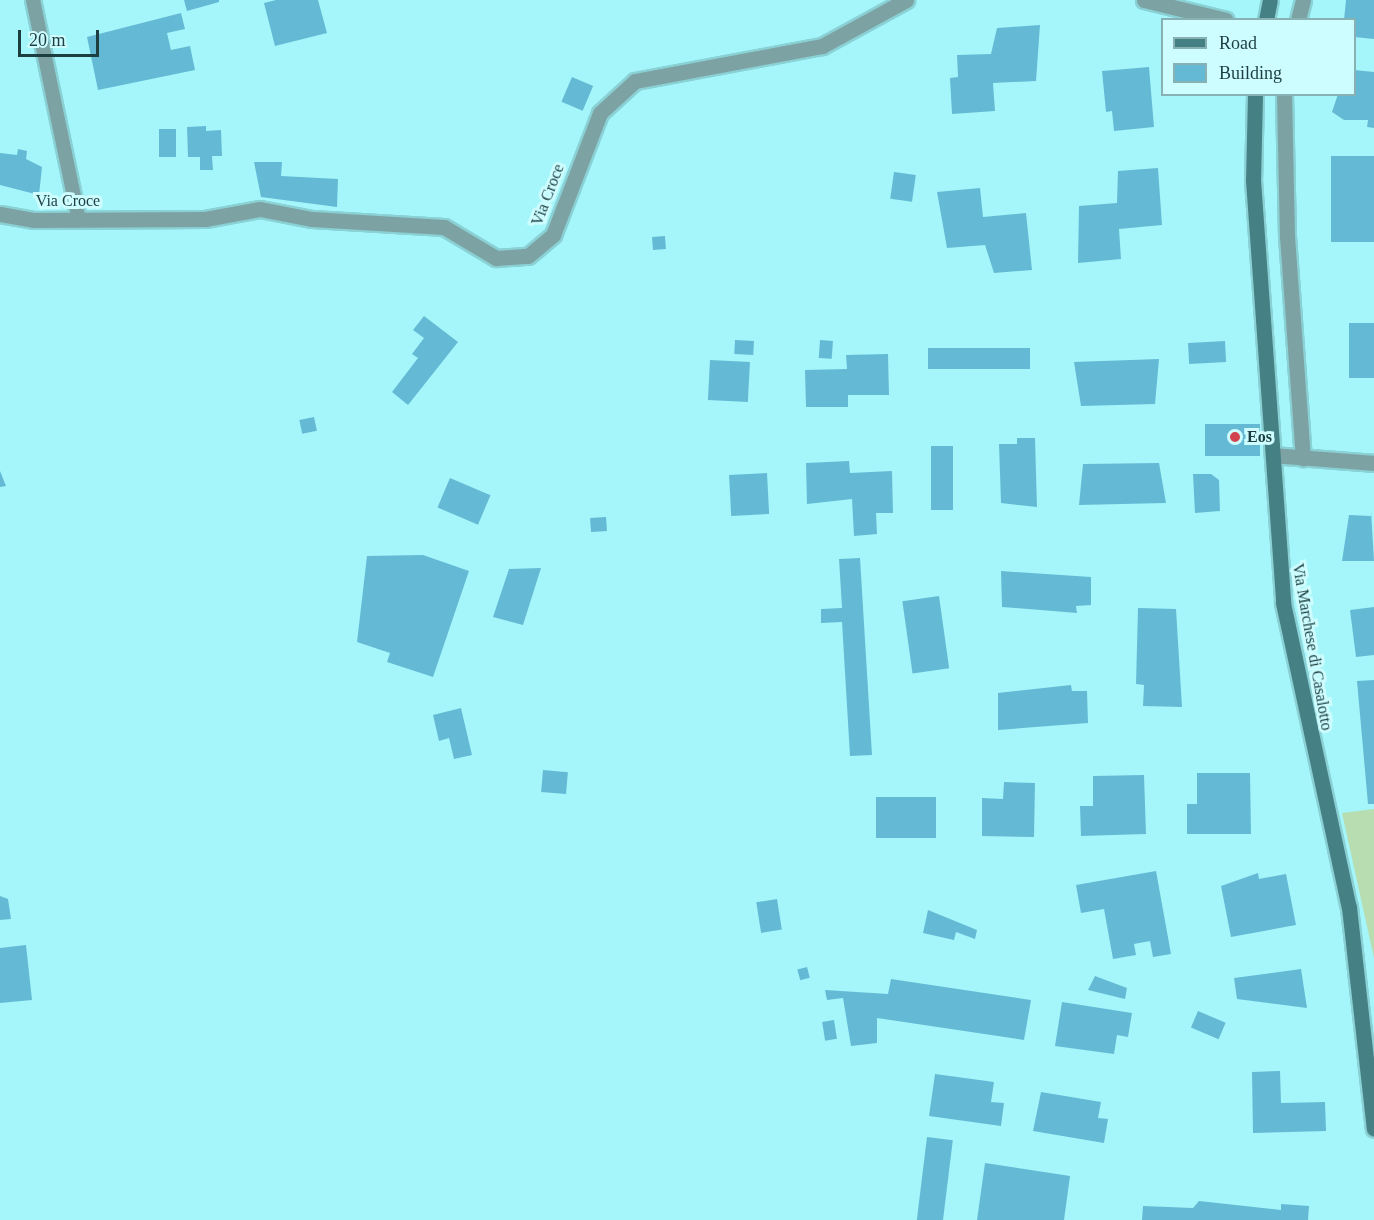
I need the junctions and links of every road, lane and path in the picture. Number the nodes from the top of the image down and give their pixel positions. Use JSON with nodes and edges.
{"nodes":[{"id":1,"x":33,"y":0,"type":"edge"},
{"id":2,"x":906,"y":0,"type":"edge"},
{"id":3,"x":1144,"y":0,"type":"edge"},
{"id":4,"x":1270,"y":0,"type":"edge"},
{"id":5,"x":1303,"y":0,"type":"edge"},
{"id":6,"x":1218,"y":18,"type":"edge"},
{"id":7,"x":1266,"y":18,"type":"edge"},
{"id":8,"x":1298,"y":18,"type":"edge"},
{"id":9,"x":1255,"y":96,"type":"edge"},
{"id":10,"x":1284,"y":96,"type":"edge"},
{"id":11,"x":0,"y":214,"type":"edge"},
{"id":12,"x":79,"y":220,"type":"junction"},
{"id":13,"x":1272,"y":455,"type":"junction"},
{"id":14,"x":1304,"y":458,"type":"junction"},
{"id":15,"x":1374,"y":463,"type":"edge"},
{"id":16,"x":1374,"y":1129,"type":"edge"}],
"edges":[{"from":1,"to":12,"type":"lane"},
{"from":2,"to":12,"type":"street","name":"Via Croce"},
{"from":3,"to":6,"type":"street"},
{"from":4,"to":7,"type":"street"},
{"from":5,"to":8,"type":"street"},
{"from":9,"to":13,"type":"street","name":"Via Marchese di Casalotto"},
{"from":10,"to":14,"type":"street"},
{"from":11,"to":12,"type":"street","name":"Via Croce"},
{"from":13,"to":14,"type":"street"},
{"from":13,"to":16,"type":"street","name":"Via Marchese di Casalotto"},
{"from":14,"to":15,"type":"street"}]}
